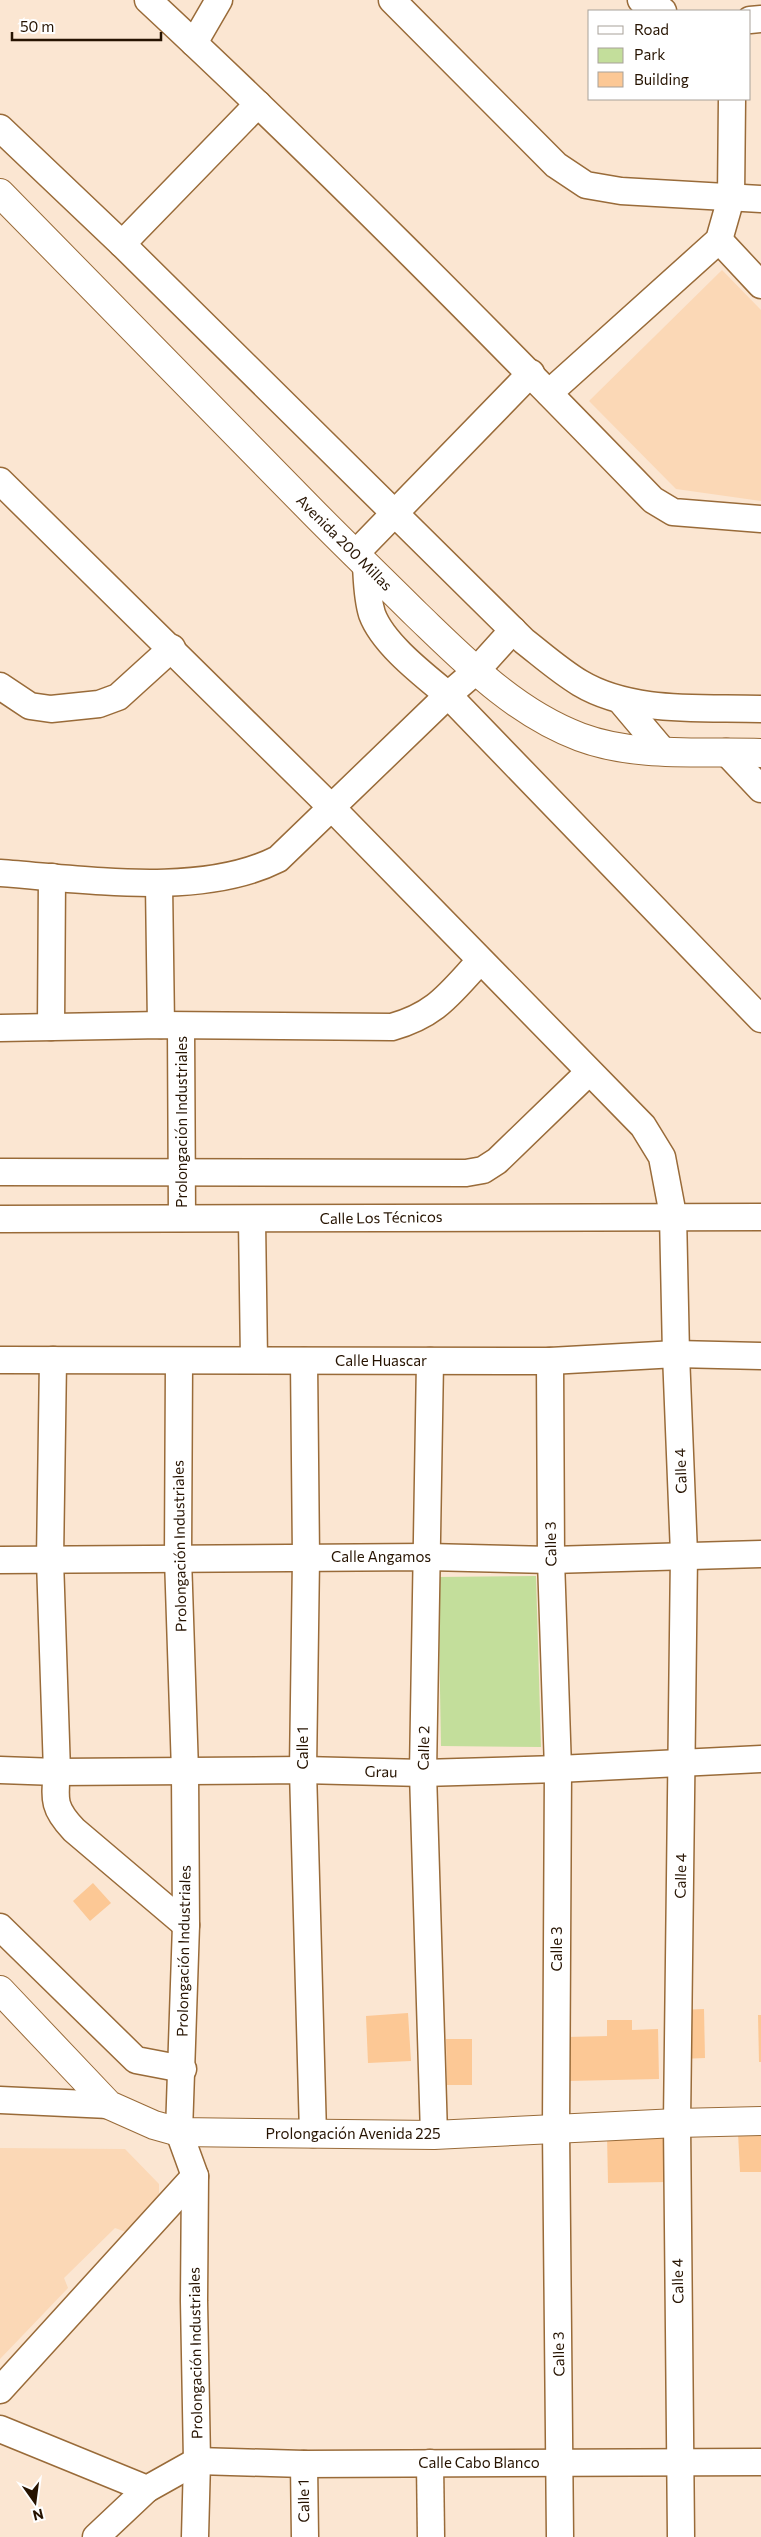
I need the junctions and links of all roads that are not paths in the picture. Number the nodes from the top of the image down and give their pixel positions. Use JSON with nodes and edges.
{"nodes":[{"id":1,"x":148,"y":0,"type":"edge"},
{"id":2,"x":219,"y":0,"type":"edge"},
{"id":3,"x":392,"y":0,"type":"edge"},
{"id":4,"x":641,"y":0,"type":"edge"},
{"id":5,"x":661,"y":10,"type":"edge"},
{"id":6,"x":194,"y":43,"type":"junction"},
{"id":7,"x":732,"y":100,"type":"edge"},
{"id":8,"x":258,"y":104,"type":"junction"},
{"id":9,"x":0,"y":128,"type":"edge"},
{"id":10,"x":0,"y":194,"type":"edge"},
{"id":11,"x":731,"y":198,"type":"junction"},
{"id":12,"x":761,"y":199,"type":"edge"},
{"id":13,"x":719,"y":240,"type":"junction"},
{"id":14,"x":122,"y":244,"type":"junction"},
{"id":15,"x":761,"y":284,"type":"edge"},
{"id":16,"x":531,"y":373,"type":"junction"},
{"id":17,"x":549,"y":393,"type":"junction"},
{"id":18,"x":0,"y":481,"type":"edge"},
{"id":19,"x":393,"y":514,"type":"junction"},
{"id":20,"x":761,"y":519,"type":"edge"},
{"id":21,"x":360,"y":559,"type":"junction"},
{"id":22,"x":513,"y":630,"type":"junction"},
{"id":23,"x":172,"y":648,"type":"junction"},
{"id":24,"x":476,"y":672,"type":"junction"},
{"id":25,"x":0,"y":686,"type":"edge"},
{"id":26,"x":448,"y":695,"type":"junction"},
{"id":27,"x":620,"y":700,"type":"junction"},
{"id":28,"x":761,"y":709,"type":"edge"},
{"id":29,"x":663,"y":751,"type":"junction"},
{"id":30,"x":726,"y":752,"type":"junction"},
{"id":31,"x":761,"y":753,"type":"edge"},
{"id":32,"x":761,"y":789,"type":"edge"},
{"id":33,"x":332,"y":808,"type":"junction"},
{"id":34,"x":0,"y":873,"type":"edge"},
{"id":35,"x":52,"y":877,"type":"junction"},
{"id":36,"x":159,"y":884,"type":"junction"},
{"id":37,"x":480,"y":960,"type":"junction"},
{"id":38,"x":761,"y":1019,"type":"edge"},
{"id":39,"x":171,"y":1026,"type":"junction"},
{"id":40,"x":51,"y":1027,"type":"junction"},
{"id":41,"x":0,"y":1028,"type":"edge"},
{"id":42,"x":590,"y":1072,"type":"junction"},
{"id":43,"x":0,"y":1172,"type":"edge"},
{"id":44,"x":182,"y":1172,"type":"junction"},
{"id":45,"x":673,"y":1216,"type":"junction"},
{"id":46,"x":761,"y":1217,"type":"edge"},
{"id":47,"x":182,"y":1218,"type":"junction"},
{"id":48,"x":0,"y":1219,"type":"edge"},
{"id":49,"x":252,"y":1220,"type":"junction"},
{"id":50,"x":676,"y":1354,"type":"junction"},
{"id":51,"x":761,"y":1356,"type":"edge"},
{"id":52,"x":0,"y":1360,"type":"edge"},
{"id":53,"x":54,"y":1360,"type":"junction"},
{"id":54,"x":254,"y":1360,"type":"junction"},
{"id":55,"x":304,"y":1361,"type":"junction"},
{"id":56,"x":430,"y":1361,"type":"junction"},
{"id":57,"x":180,"y":1362,"type":"junction"},
{"id":58,"x":550,"y":1362,"type":"junction"},
{"id":59,"x":684,"y":1554,"type":"junction"},
{"id":60,"x":761,"y":1554,"type":"edge"},
{"id":61,"x":428,"y":1557,"type":"junction"},
{"id":62,"x":178,"y":1558,"type":"junction"},
{"id":63,"x":306,"y":1558,"type":"junction"},
{"id":64,"x":0,"y":1560,"type":"edge"},
{"id":65,"x":50,"y":1560,"type":"junction"},
{"id":66,"x":551,"y":1560,"type":"junction"},
{"id":67,"x":761,"y":1759,"type":"edge"},
{"id":68,"x":683,"y":1764,"type":"junction"},
{"id":69,"x":558,"y":1769,"type":"junction"},
{"id":70,"x":0,"y":1770,"type":"edge"},
{"id":71,"x":303,"y":1770,"type":"junction"},
{"id":72,"x":185,"y":1771,"type":"junction"},
{"id":73,"x":57,"y":1772,"type":"junction"},
{"id":74,"x":423,"y":1773,"type":"junction"},
{"id":75,"x":186,"y":1925,"type":"junction"},
{"id":76,"x":0,"y":1927,"type":"edge"},
{"id":77,"x":0,"y":1990,"type":"edge"},
{"id":78,"x":182,"y":2069,"type":"junction"},
{"id":79,"x":0,"y":2100,"type":"edge"},
{"id":80,"x":109,"y":2105,"type":"junction"},
{"id":81,"x":761,"y":2121,"type":"edge"},
{"id":82,"x":677,"y":2123,"type":"junction"},
{"id":83,"x":556,"y":2129,"type":"junction"},
{"id":84,"x":180,"y":2132,"type":"junction"},
{"id":85,"x":313,"y":2134,"type":"junction"},
{"id":86,"x":434,"y":2135,"type":"junction"},
{"id":87,"x":195,"y":2176,"type":"junction"},
{"id":88,"x":0,"y":2390,"type":"edge"},
{"id":89,"x":0,"y":2429,"type":"edge"},
{"id":90,"x":197,"y":2461,"type":"junction"},
{"id":91,"x":680,"y":2462,"type":"junction"},
{"id":92,"x":761,"y":2462,"type":"edge"},
{"id":93,"x":560,"y":2463,"type":"junction"},
{"id":94,"x":304,"y":2464,"type":"junction"},
{"id":95,"x":430,"y":2464,"type":"junction"},
{"id":96,"x":147,"y":2489,"type":"junction"},
{"id":97,"x":96,"y":2537,"type":"edge"},
{"id":98,"x":195,"y":2537,"type":"edge"},
{"id":99,"x":305,"y":2537,"type":"edge"},
{"id":100,"x":431,"y":2537,"type":"edge"},
{"id":101,"x":560,"y":2537,"type":"edge"},
{"id":102,"x":681,"y":2537,"type":"edge"}],
"edges":[{"from":1,"to":6,"type":"street"},
{"from":2,"to":6,"type":"street"},
{"from":3,"to":11,"type":"street"},
{"from":4,"to":5,"type":"street"},
{"from":6,"to":8,"type":"street"},
{"from":7,"to":11,"type":"street"},
{"from":8,"to":14,"type":"street"},
{"from":8,"to":16,"type":"street"},
{"from":9,"to":14,"type":"street"},
{"from":10,"to":21,"type":"main road","name":"Avenida 200 Millas"},
{"from":11,"to":12,"type":"street"},
{"from":11,"to":13,"type":"street"},
{"from":13,"to":15,"type":"street"},
{"from":13,"to":17,"type":"street"},
{"from":14,"to":19,"type":"street"},
{"from":16,"to":17,"type":"street"},
{"from":16,"to":19,"type":"street"},
{"from":17,"to":20,"type":"street"},
{"from":18,"to":23,"type":"street","name":"Calle 4"},
{"from":19,"to":21,"type":"street"},
{"from":19,"to":22,"type":"street"},
{"from":21,"to":24,"type":"main road","name":"Avenida 200 Millas"},
{"from":21,"to":26,"type":"street"},
{"from":22,"to":24,"type":"street"},
{"from":22,"to":27,"type":"street"},
{"from":23,"to":25,"type":"street"},
{"from":23,"to":33,"type":"street","name":"Calle 4"},
{"from":24,"to":26,"type":"street"},
{"from":24,"to":29,"type":"main road","name":"Avenida 200 Millas"},
{"from":26,"to":33,"type":"street"},
{"from":26,"to":38,"type":"street"},
{"from":27,"to":28,"type":"street"},
{"from":27,"to":29,"type":"street"},
{"from":29,"to":30,"type":"main road","name":"Avenida 200 Millas"},
{"from":30,"to":31,"type":"main road","name":"Avenida 200 Millas"},
{"from":30,"to":32,"type":"street"},
{"from":33,"to":36,"type":"street"},
{"from":33,"to":37,"type":"street","name":"Calle 4"},
{"from":34,"to":35,"type":"street"},
{"from":35,"to":36,"type":"street"},
{"from":35,"to":40,"type":"street"},
{"from":36,"to":39,"type":"street","name":"Prolongación Industriales"},
{"from":37,"to":39,"type":"street"},
{"from":37,"to":42,"type":"street","name":"Calle 4"},
{"from":39,"to":40,"type":"street"},
{"from":39,"to":44,"type":"street","name":"Prolongación Industriales"},
{"from":40,"to":41,"type":"street"},
{"from":42,"to":44,"type":"street"},
{"from":42,"to":45,"type":"street","name":"Calle 4"},
{"from":43,"to":44,"type":"street"},
{"from":44,"to":47,"type":"street","name":"Prolongación Industriales"},
{"from":45,"to":46,"type":"street","name":"Calle Los Técnicos"},
{"from":45,"to":49,"type":"street","name":"Calle Los Técnicos"},
{"from":45,"to":50,"type":"street","name":"Calle 4"},
{"from":47,"to":48,"type":"street","name":"Calle Los Técnicos"},
{"from":47,"to":49,"type":"street","name":"Calle Los Técnicos"},
{"from":49,"to":54,"type":"street"},
{"from":50,"to":51,"type":"street","name":"Calle Huascar"},
{"from":50,"to":58,"type":"street","name":"Calle Huascar"},
{"from":50,"to":59,"type":"street","name":"Calle 4"},
{"from":52,"to":53,"type":"street","name":"Calle Huascar"},
{"from":53,"to":57,"type":"street","name":"Calle Huascar"},
{"from":53,"to":65,"type":"street"},
{"from":54,"to":55,"type":"street","name":"Calle Huascar"},
{"from":54,"to":57,"type":"street","name":"Calle Huascar"},
{"from":55,"to":56,"type":"street","name":"Calle Huascar"},
{"from":55,"to":63,"type":"street","name":"Calle 1"},
{"from":56,"to":58,"type":"street","name":"Calle Huascar"},
{"from":56,"to":61,"type":"street","name":"Calle 2"},
{"from":57,"to":62,"type":"street","name":"Prolongación Industriales"},
{"from":58,"to":66,"type":"street","name":"Calle 3"},
{"from":59,"to":60,"type":"street","name":"Calle Angamos"},
{"from":59,"to":66,"type":"street","name":"Calle Angamos"},
{"from":59,"to":68,"type":"street","name":"Calle 4"},
{"from":61,"to":63,"type":"street","name":"Calle Angamos"},
{"from":61,"to":66,"type":"street","name":"Calle Angamos"},
{"from":61,"to":74,"type":"street","name":"Calle 2"},
{"from":62,"to":63,"type":"street","name":"Calle Angamos"},
{"from":62,"to":65,"type":"street","name":"Calle Angamos"},
{"from":62,"to":72,"type":"street","name":"Prolongación Industriales"},
{"from":63,"to":71,"type":"street","name":"Calle 1"},
{"from":64,"to":65,"type":"street","name":"Calle Angamos"},
{"from":65,"to":73,"type":"street"},
{"from":66,"to":69,"type":"street","name":"Calle 3"},
{"from":67,"to":68,"type":"street","name":"Grau"},
{"from":68,"to":69,"type":"street","name":"Grau"},
{"from":68,"to":82,"type":"street","name":"Calle 4"},
{"from":69,"to":74,"type":"street","name":"Grau"},
{"from":69,"to":83,"type":"street","name":"Calle 3"},
{"from":70,"to":73,"type":"street","name":"Grau"},
{"from":71,"to":72,"type":"street","name":"Grau"},
{"from":71,"to":74,"type":"street","name":"Grau"},
{"from":71,"to":85,"type":"street","name":"Calle 1"},
{"from":72,"to":73,"type":"street","name":"Grau"},
{"from":72,"to":75,"type":"street","name":"Prolongación Industriales"},
{"from":73,"to":75,"type":"street"},
{"from":74,"to":86,"type":"street","name":"Calle 2"},
{"from":75,"to":78,"type":"street","name":"Prolongación Industriales"},
{"from":76,"to":78,"type":"street"},
{"from":77,"to":80,"type":"main road","name":"Prolongación Avenida 225"},
{"from":78,"to":84,"type":"street","name":"Prolongación Industriales"},
{"from":79,"to":80,"type":"street"},
{"from":80,"to":84,"type":"main road","name":"Prolongación Avenida 225"},
{"from":81,"to":82,"type":"main road","name":"Prolongación Avenida 225"},
{"from":82,"to":83,"type":"main road","name":"Prolongación Avenida 225"},
{"from":82,"to":91,"type":"street","name":"Calle 4"},
{"from":83,"to":86,"type":"main road","name":"Prolongación Avenida 225"},
{"from":83,"to":93,"type":"street","name":"Calle 3"},
{"from":84,"to":85,"type":"main road","name":"Prolongación Avenida 225"},
{"from":84,"to":87,"type":"street","name":"Prolongación Industriales"},
{"from":85,"to":86,"type":"main road","name":"Prolongación Avenida 225"},
{"from":87,"to":88,"type":"street"},
{"from":87,"to":90,"type":"street","name":"Prolongación Industriales"},
{"from":89,"to":96,"type":"street"},
{"from":90,"to":94,"type":"street","name":"Calle Cabo Blanco"},
{"from":90,"to":96,"type":"street"},
{"from":90,"to":98,"type":"street","name":"Prolongación Industriales"},
{"from":91,"to":92,"type":"street","name":"Calle Cabo Blanco"},
{"from":91,"to":93,"type":"street","name":"Calle Cabo Blanco"},
{"from":91,"to":102,"type":"street","name":"Calle 4"},
{"from":93,"to":95,"type":"street","name":"Calle Cabo Blanco"},
{"from":93,"to":101,"type":"street","name":"Calle 3"},
{"from":94,"to":95,"type":"street","name":"Calle Cabo Blanco"},
{"from":94,"to":99,"type":"street","name":"Calle 1"},
{"from":95,"to":100,"type":"street"},
{"from":96,"to":97,"type":"street"}]}
